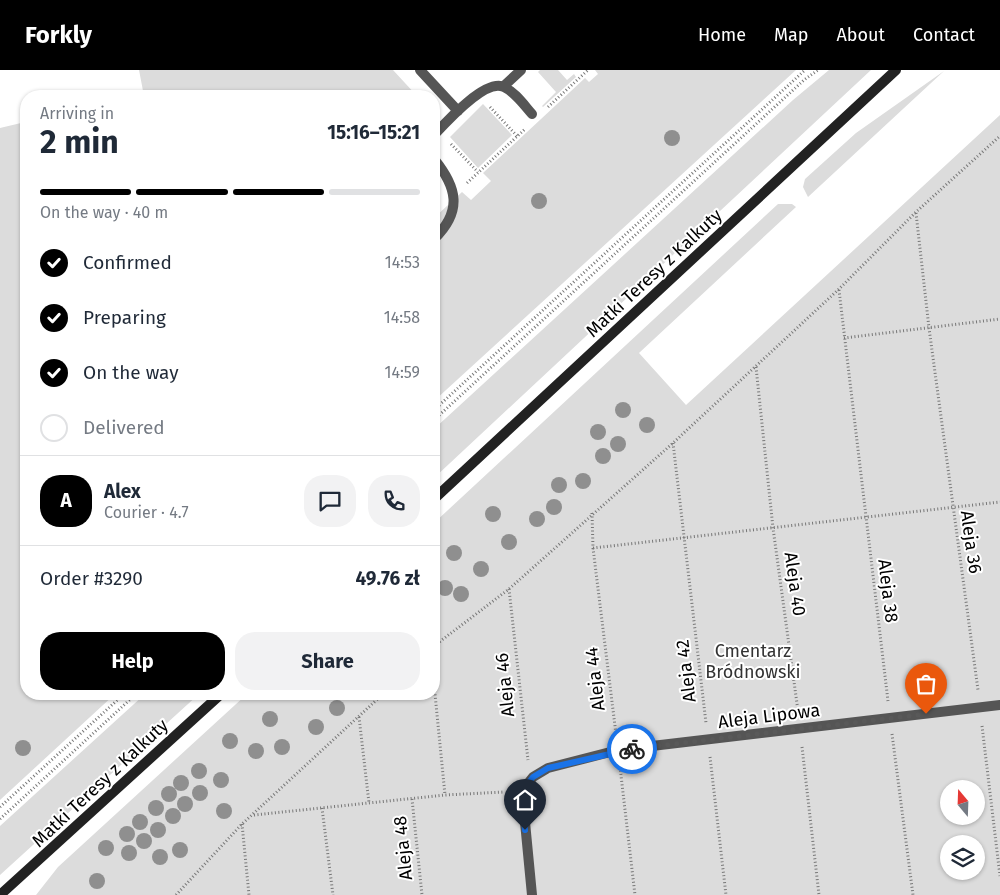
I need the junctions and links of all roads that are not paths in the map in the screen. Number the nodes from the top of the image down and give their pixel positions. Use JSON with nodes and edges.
{"nodes":[{"id":1,"x":420,"y":70,"type":"edge"},
{"id":2,"x":521,"y":70,"type":"edge"},
{"id":3,"x":896,"y":70,"type":"edge"},
{"id":4,"x":504,"y":86,"type":"junction"},
{"id":5,"x":439,"y":90,"type":"edge"},
{"id":6,"x":440,"y":92,"type":"edge"},
{"id":7,"x":458,"y":111,"type":"junction"},
{"id":8,"x":535,"y":117,"type":"road end"},
{"id":9,"x":440,"y":128,"type":"edge"},
{"id":10,"x":440,"y":166,"type":"edge"},
{"id":11,"x":440,"y":231,"type":"edge"},
{"id":12,"x":440,"y":493,"type":"edge"},
{"id":13,"x":214,"y":700,"type":"edge"},
{"id":14,"x":1000,"y":705,"type":"edge"},
{"id":15,"x":0,"y":895,"type":"edge"},
{"id":16,"x":532,"y":895,"type":"edge"}],
"edges":[{"from":1,"to":5,"type":"street"},
{"from":2,"to":4,"type":"street"},
{"from":3,"to":12,"type":"street","name":"Matki Teresy z Kalkuty"},
{"from":4,"to":7,"type":"street"},
{"from":4,"to":8,"type":"street"},
{"from":6,"to":7,"type":"street"},
{"from":7,"to":9,"type":"street"},
{"from":10,"to":11,"type":"street"},
{"from":13,"to":15,"type":"street","name":"Matki Teresy z Kalkuty"},
{"from":14,"to":16,"type":"street","name":"Aleja Lipowa"}]}
